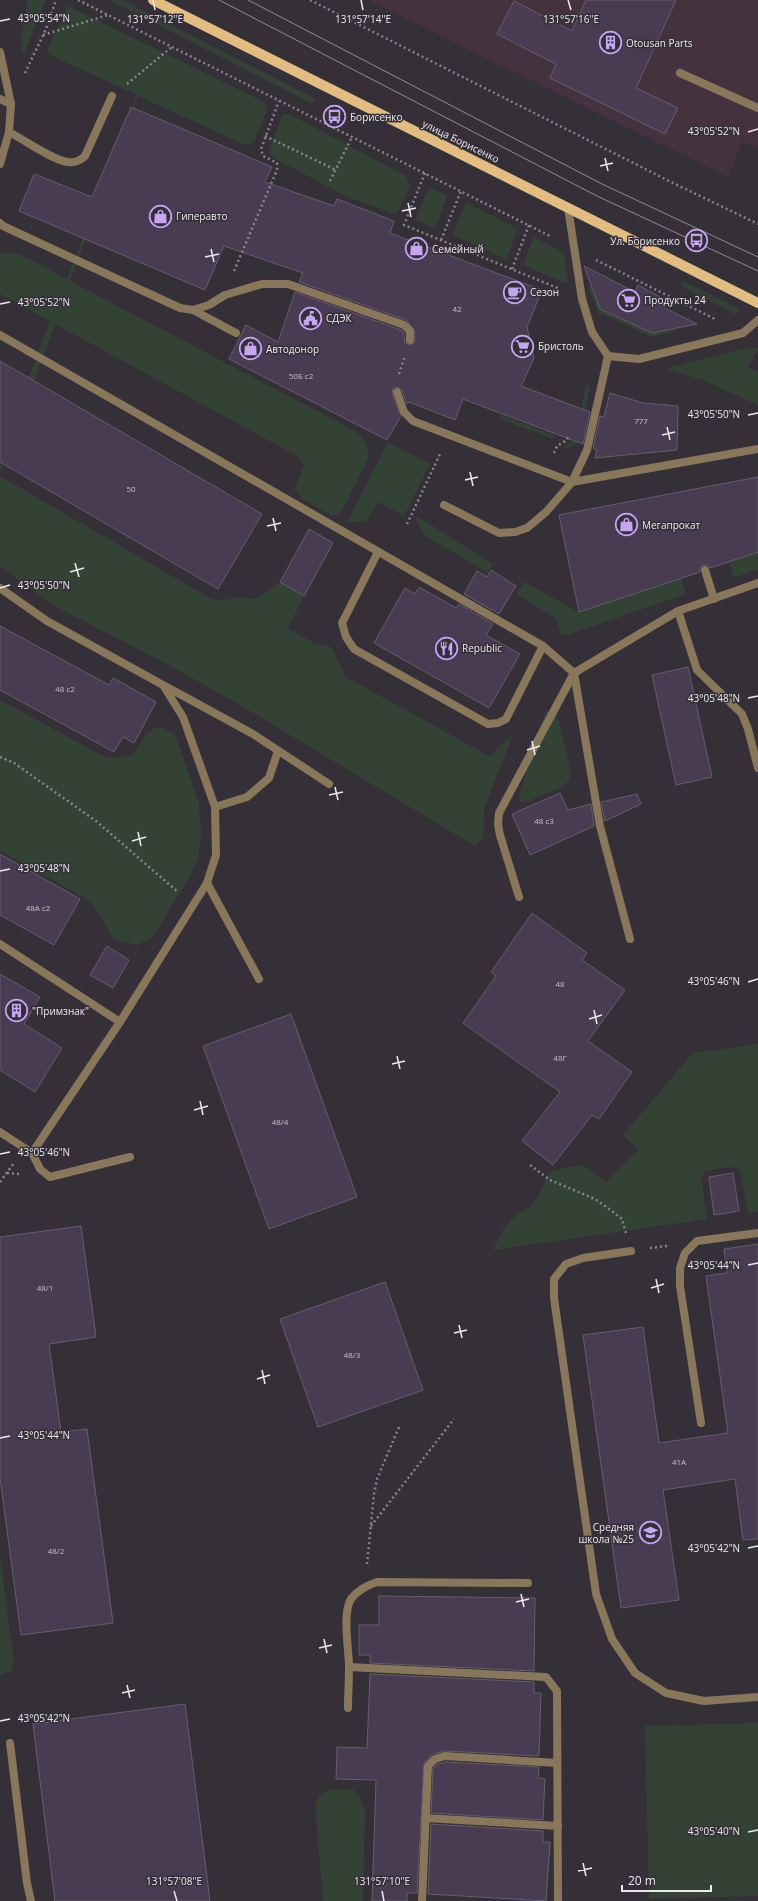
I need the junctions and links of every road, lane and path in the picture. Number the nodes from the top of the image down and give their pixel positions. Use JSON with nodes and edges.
{"nodes":[{"id":1,"x":56,"y":0,"type":"edge"},
{"id":2,"x":78,"y":0,"type":"edge"},
{"id":3,"x":153,"y":0,"type":"edge"},
{"id":4,"x":310,"y":0,"type":"edge"},
{"id":5,"x":108,"y":14,"type":"junction"},
{"id":6,"x":42,"y":35,"type":"junction"},
{"id":7,"x":173,"y":46,"type":"junction"},
{"id":8,"x":0,"y":52,"type":"edge"},
{"id":9,"x":680,"y":73,"type":"dead end"},
{"id":10,"x":112,"y":96,"type":"joint"},
{"id":11,"x":0,"y":99,"type":"edge"},
{"id":12,"x":279,"y":101,"type":"junction"},
{"id":13,"x":11,"y":104,"type":"junction"},
{"id":14,"x":758,"y":108,"type":"edge"},
{"id":15,"x":9,"y":132,"type":"junction"},
{"id":16,"x":265,"y":136,"type":"junction"},
{"id":17,"x":352,"y":137,"type":"junction"},
{"id":18,"x":0,"y":164,"type":"edge"},
{"id":19,"x":336,"y":170,"type":"junction"},
{"id":20,"x":425,"y":173,"type":"junction"},
{"id":21,"x":330,"y":181,"type":"dead end"},
{"id":22,"x":461,"y":191,"type":"junction"},
{"id":23,"x":568,"y":208,"type":"junction"},
{"id":24,"x":0,"y":223,"type":"edge"},
{"id":25,"x":758,"y":224,"type":"edge"},
{"id":26,"x":529,"y":225,"type":"junction"},
{"id":27,"x":441,"y":240,"type":"junction"},
{"id":28,"x":575,"y":250,"type":"junction"},
{"id":29,"x":512,"y":269,"type":"junction"},
{"id":30,"x":558,"y":288,"type":"dead end"},
{"id":31,"x":225,"y":295,"type":"junction"},
{"id":32,"x":758,"y":303,"type":"edge"},
{"id":33,"x":193,"y":310,"type":"junction"},
{"id":34,"x":758,"y":320,"type":"edge"},
{"id":35,"x":236,"y":333,"type":"dead end"},
{"id":36,"x":743,"y":333,"type":"junction"},
{"id":37,"x":0,"y":335,"type":"edge"},
{"id":38,"x":410,"y":340,"type":"joint"},
{"id":39,"x":608,"y":356,"type":"junction"},
{"id":40,"x":397,"y":392,"type":"joint"},
{"id":41,"x":569,"y":432,"type":"dead end"},
{"id":42,"x":449,"y":435,"type":"junction"},
{"id":43,"x":758,"y":449,"type":"edge"},
{"id":44,"x":546,"y":472,"type":"junction"},
{"id":45,"x":572,"y":482,"type":"junction"},
{"id":46,"x":444,"y":505,"type":"dead end"},
{"id":47,"x":407,"y":524,"type":"dead end"},
{"id":48,"x":378,"y":552,"type":"junction"},
{"id":49,"x":705,"y":570,"type":"dead end"},
{"id":50,"x":758,"y":584,"type":"edge"},
{"id":51,"x":0,"y":588,"type":"edge"},
{"id":52,"x":714,"y":599,"type":"junction"},
{"id":53,"x":678,"y":611,"type":"junction"},
{"id":54,"x":543,"y":646,"type":"junction"},
{"id":55,"x":574,"y":673,"type":"junction"},
{"id":56,"x":163,"y":685,"type":"junction"},
{"id":57,"x":278,"y":750,"type":"junction"},
{"id":58,"x":0,"y":757,"type":"edge"},
{"id":59,"x":758,"y":768,"type":"edge"},
{"id":60,"x":329,"y":784,"type":"dead end"},
{"id":61,"x":215,"y":807,"type":"junction"},
{"id":62,"x":207,"y":883,"type":"junction"},
{"id":63,"x":519,"y":898,"type":"dead end"},
{"id":64,"x":193,"y":905,"type":"junction"},
{"id":65,"x":630,"y":939,"type":"dead end"},
{"id":66,"x":0,"y":944,"type":"edge"},
{"id":67,"x":260,"y":979,"type":"dead end"},
{"id":68,"x":120,"y":1022,"type":"junction"},
{"id":69,"x":0,"y":1132,"type":"edge"},
{"id":70,"x":32,"y":1153,"type":"junction"},
{"id":71,"x":130,"y":1157,"type":"dead end"},
{"id":72,"x":530,"y":1165,"type":"dead end"},
{"id":73,"x":758,"y":1232,"type":"edge"},
{"id":74,"x":631,"y":1251,"type":"joint"},
{"id":75,"x":454,"y":1419,"type":"dead end"},
{"id":76,"x":701,"y":1423,"type":"dead end"},
{"id":77,"x":399,"y":1427,"type":"dead end"},
{"id":78,"x":370,"y":1526,"type":"junction"},
{"id":79,"x":528,"y":1583,"type":"dead end"},
{"id":80,"x":366,"y":1586,"type":"junction"},
{"id":81,"x":349,"y":1667,"type":"junction"},
{"id":82,"x":758,"y":1697,"type":"edge"},
{"id":83,"x":348,"y":1708,"type":"dead end"},
{"id":84,"x":10,"y":1743,"type":"dead end"},
{"id":85,"x":557,"y":1764,"type":"junction"},
{"id":86,"x":425,"y":1818,"type":"junction"},
{"id":87,"x":558,"y":1826,"type":"junction"},
{"id":88,"x":31,"y":1901,"type":"edge"},
{"id":89,"x":422,"y":1901,"type":"edge"},
{"id":90,"x":558,"y":1901,"type":"edge"}],
"edges":[{"from":1,"to":6,"type":"path"},
{"from":2,"to":5,"type":"path"},
{"from":3,"to":23,"type":"main road","name":"улица Борисенко"},
{"from":4,"to":25,"type":"path"},
{"from":5,"to":6,"type":"path"},
{"from":5,"to":7,"type":"path"},
{"from":6,"to":13,"type":"path"},
{"from":7,"to":10,"type":"path"},
{"from":7,"to":12,"type":"path"},
{"from":8,"to":13,"type":"lane"},
{"from":9,"to":14,"type":"lane"},
{"from":10,"to":15,"type":"lane"},
{"from":11,"to":13,"type":"lane"},
{"from":12,"to":16,"type":"path"},
{"from":12,"to":17,"type":"path"},
{"from":13,"to":15,"type":"lane"},
{"from":15,"to":18,"type":"lane"},
{"from":16,"to":19,"type":"path"},
{"from":16,"to":31,"type":"path"},
{"from":17,"to":19,"type":"path"},
{"from":17,"to":20,"type":"path"},
{"from":19,"to":21,"type":"path"},
{"from":20,"to":22,"type":"path"},
{"from":20,"to":27,"type":"path"},
{"from":22,"to":26,"type":"path"},
{"from":22,"to":27,"type":"path"},
{"from":23,"to":28,"type":"lane"},
{"from":23,"to":32,"type":"main road","name":"улица Борисенко"},
{"from":24,"to":33,"type":"lane"},
{"from":26,"to":28,"type":"path"},
{"from":26,"to":29,"type":"path"},
{"from":27,"to":29,"type":"path"},
{"from":28,"to":36,"type":"path"},
{"from":28,"to":39,"type":"lane"},
{"from":29,"to":30,"type":"path"},
{"from":31,"to":33,"type":"lane"},
{"from":31,"to":38,"type":"lane"},
{"from":33,"to":35,"type":"lane"},
{"from":34,"to":36,"type":"lane"},
{"from":36,"to":39,"type":"lane"},
{"from":37,"to":48,"type":"lane"},
{"from":38,"to":40,"type":"path"},
{"from":39,"to":45,"type":"lane"},
{"from":40,"to":42,"type":"lane"},
{"from":41,"to":44,"type":"path"},
{"from":42,"to":44,"type":"lane"},
{"from":42,"to":47,"type":"path"},
{"from":43,"to":45,"type":"lane"},
{"from":44,"to":45,"type":"lane"},
{"from":45,"to":46,"type":"lane"},
{"from":48,"to":54,"type":"lane"},
{"from":48,"to":54,"type":"lane"},
{"from":49,"to":52,"type":"lane"},
{"from":50,"to":52,"type":"lane"},
{"from":51,"to":56,"type":"lane"},
{"from":52,"to":53,"type":"lane"},
{"from":53,"to":55,"type":"lane"},
{"from":53,"to":59,"type":"lane"},
{"from":54,"to":55,"type":"lane"},
{"from":55,"to":63,"type":"lane"},
{"from":55,"to":65,"type":"lane"},
{"from":56,"to":57,"type":"lane"},
{"from":56,"to":61,"type":"lane"},
{"from":57,"to":60,"type":"lane"},
{"from":57,"to":61,"type":"lane"},
{"from":58,"to":64,"type":"path"},
{"from":61,"to":62,"type":"lane"},
{"from":62,"to":64,"type":"lane"},
{"from":62,"to":67,"type":"lane"},
{"from":64,"to":68,"type":"lane"},
{"from":66,"to":68,"type":"lane"},
{"from":68,"to":70,"type":"lane"},
{"from":69,"to":70,"type":"lane"},
{"from":70,"to":71,"type":"lane"},
{"from":72,"to":74,"type":"path"},
{"from":73,"to":76,"type":"lane"},
{"from":74,"to":82,"type":"lane"},
{"from":75,"to":78,"type":"path"},
{"from":77,"to":78,"type":"path"},
{"from":78,"to":80,"type":"path"},
{"from":79,"to":80,"type":"lane"},
{"from":80,"to":81,"type":"lane"},
{"from":81,"to":83,"type":"lane"},
{"from":81,"to":85,"type":"lane"},
{"from":84,"to":88,"type":"lane"},
{"from":85,"to":86,"type":"lane"},
{"from":85,"to":87,"type":"lane"},
{"from":86,"to":87,"type":"lane"},
{"from":86,"to":89,"type":"lane"},
{"from":87,"to":90,"type":"lane"}]}
